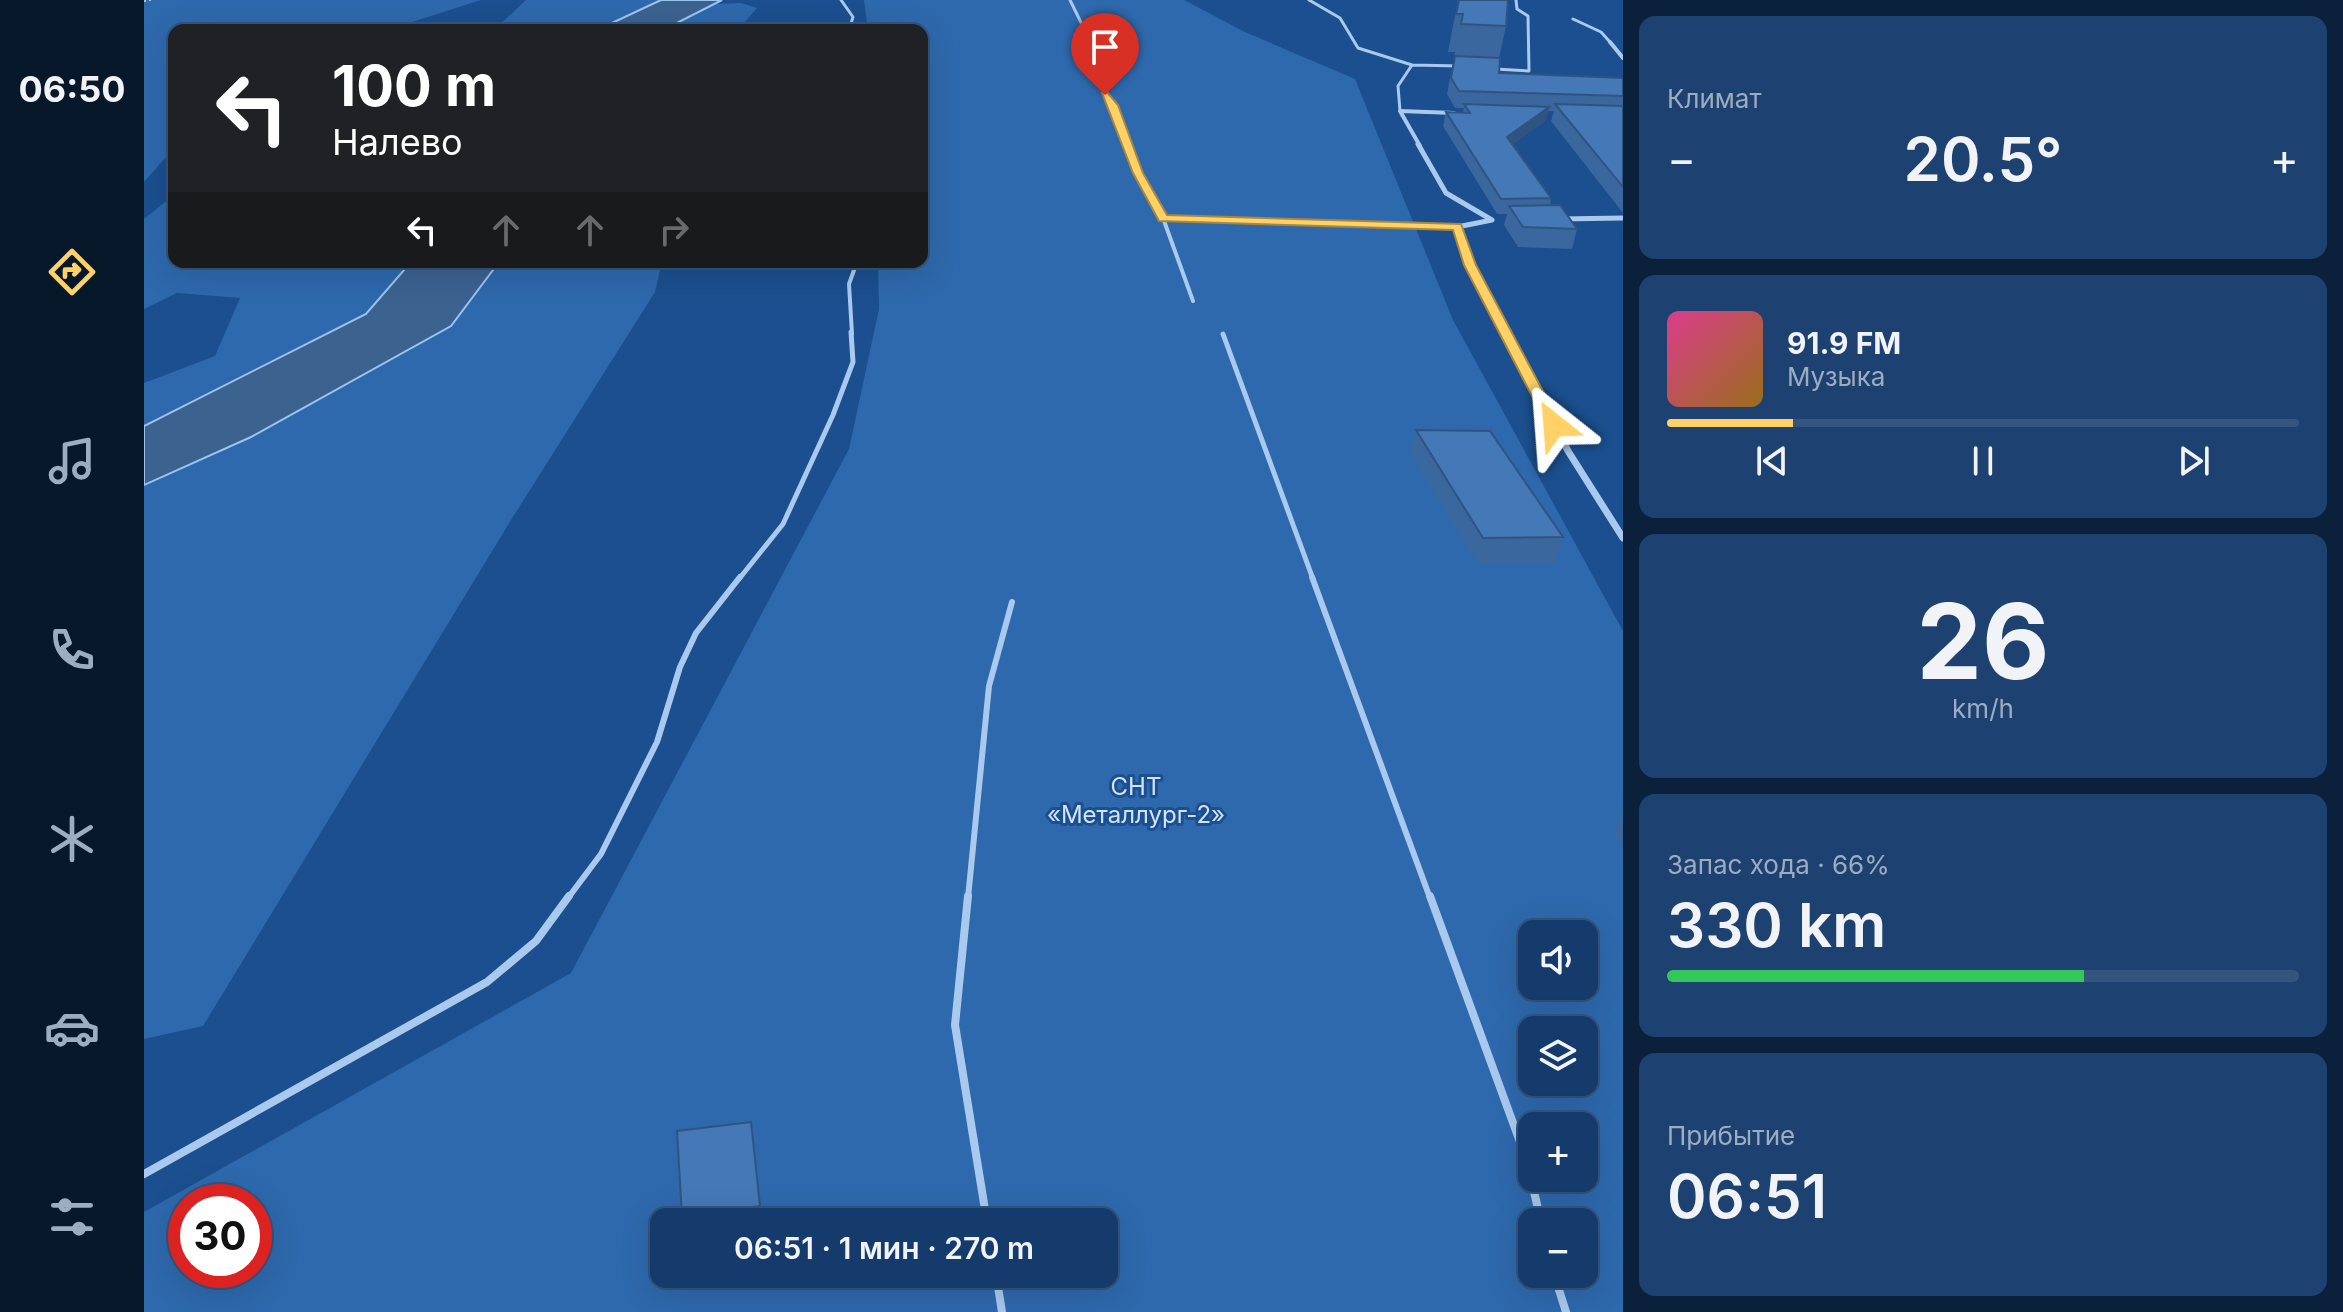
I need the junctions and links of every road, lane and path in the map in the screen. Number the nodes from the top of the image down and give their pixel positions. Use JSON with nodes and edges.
{"nodes":[{"id":1,"x":151,"y":0,"type":"edge"},
{"id":2,"x":841,"y":0,"type":"edge"},
{"id":3,"x":1070,"y":0,"type":"edge"},
{"id":4,"x":1309,"y":0,"type":"edge"},
{"id":5,"x":1516,"y":0,"type":"edge"},
{"id":6,"x":144,"y":1,"type":"edge"},
{"id":7,"x":1573,"y":19,"type":"dead end"},
{"id":8,"x":851,"y":24,"type":"edge"},
{"id":9,"x":1610,"y":42,"type":"joint"},
{"id":10,"x":1623,"y":58,"type":"edge"},
{"id":11,"x":1412,"y":65,"type":"junction"},
{"id":12,"x":1460,"y":66,"type":"edge"},
{"id":13,"x":1488,"y":68,"type":"edge"},
{"id":14,"x":1400,"y":111,"type":"junction"},
{"id":15,"x":1464,"y":113,"type":"edge"},
{"id":16,"x":1163,"y":218,"type":"junction"},
{"id":17,"x":1623,"y":218,"type":"edge"},
{"id":18,"x":1507,"y":219,"type":"edge"},
{"id":19,"x":1550,"y":219,"type":"edge"},
{"id":20,"x":1492,"y":220,"type":"junction"},
{"id":21,"x":1457,"y":227,"type":"junction"},
{"id":22,"x":855,"y":268,"type":"edge"},
{"id":23,"x":1193,"y":301,"type":"dead end"},
{"id":24,"x":1223,"y":334,"type":"dead end"},
{"id":25,"x":1623,"y":538,"type":"edge"},
{"id":26,"x":1012,"y":602,"type":"dead end"},
{"id":27,"x":144,"y":1174,"type":"edge"},
{"id":28,"x":985,"y":1208,"type":"edge"},
{"id":29,"x":1538,"y":1208,"type":"edge"},
{"id":30,"x":998,"y":1288,"type":"edge"},
{"id":31,"x":1558,"y":1288,"type":"edge"},
{"id":32,"x":1002,"y":1312,"type":"edge"},
{"id":33,"x":1566,"y":1312,"type":"edge"}],
"edges":[{"from":1,"to":6,"type":"path"},
{"from":2,"to":8,"type":"lane"},
{"from":3,"to":16,"type":"lane"},
{"from":4,"to":11,"type":"lane"},
{"from":5,"to":13,"type":"lane"},
{"from":7,"to":9,"type":"lane"},
{"from":9,"to":10,"type":"street"},
{"from":11,"to":12,"type":"lane"},
{"from":11,"to":14,"type":"lane"},
{"from":14,"to":15,"type":"street"},
{"from":14,"to":20,"type":"street"},
{"from":16,"to":21,"type":"lane"},
{"from":16,"to":23,"type":"lane"},
{"from":17,"to":19,"type":"street"},
{"from":18,"to":20,"type":"street"},
{"from":20,"to":21,"type":"street"},
{"from":21,"to":25,"type":"street"},
{"from":22,"to":27,"type":"lane"},
{"from":24,"to":29,"type":"lane"},
{"from":26,"to":28,"type":"lane"},
{"from":30,"to":32,"type":"lane"},
{"from":31,"to":33,"type":"lane"}]}
